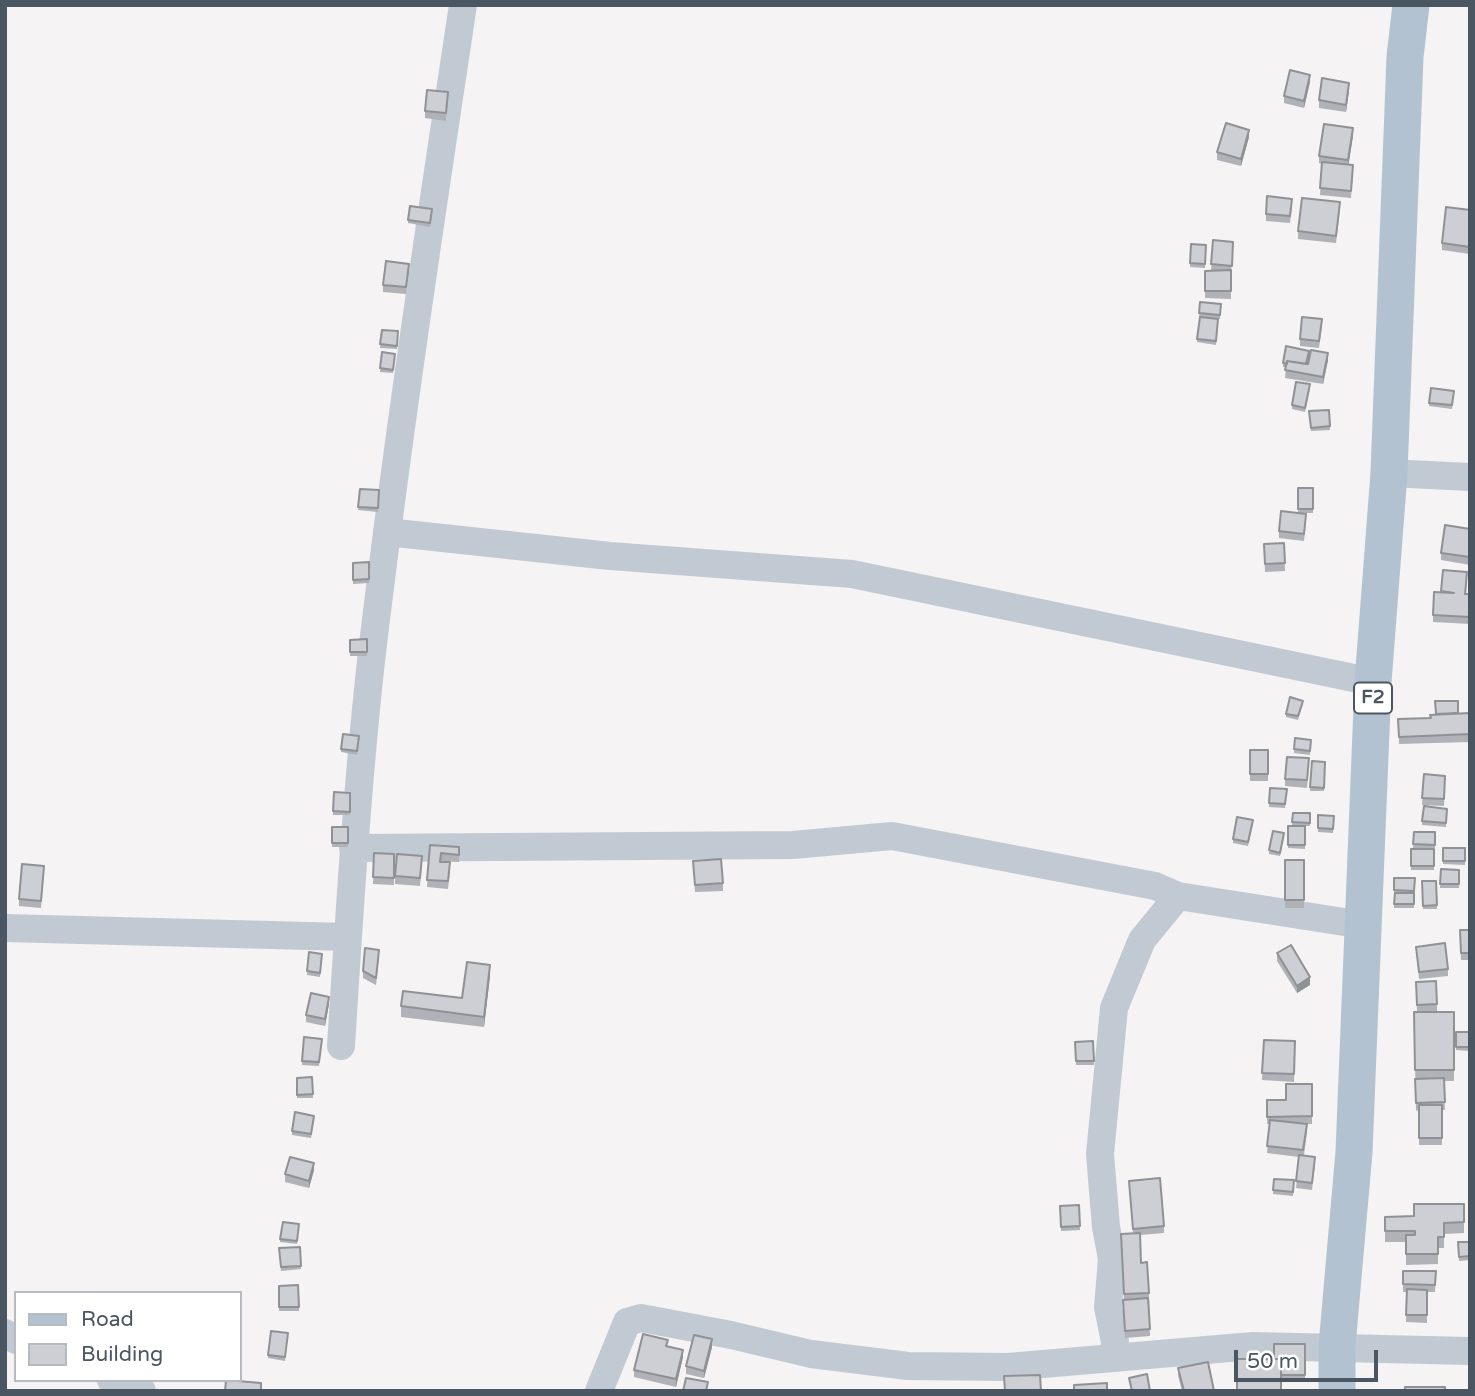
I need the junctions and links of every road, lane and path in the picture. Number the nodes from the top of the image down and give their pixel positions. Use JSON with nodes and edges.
{"nodes":[{"id":1,"x":463,"y":5,"type":"edge"},
{"id":2,"x":1411,"y":5,"type":"edge"},
{"id":3,"x":1389,"y":472,"type":"junction"},
{"id":4,"x":1470,"y":477,"type":"edge"},
{"id":5,"x":387,"y":532,"type":"junction"},
{"id":6,"x":1373,"y":682,"type":"junction"},
{"id":7,"x":353,"y":848,"type":"junction"},
{"id":8,"x":1178,"y":896,"type":"junction"},
{"id":9,"x":1363,"y":925,"type":"junction"},
{"id":10,"x":5,"y":929,"type":"edge"},
{"id":11,"x":347,"y":937,"type":"junction"},
{"id":12,"x":341,"y":1046,"type":"dead end"},
{"id":13,"x":1337,"y":1346,"type":"junction"},
{"id":14,"x":1470,"y":1351,"type":"edge"},
{"id":15,"x":1114,"y":1357,"type":"junction"},
{"id":16,"x":117,"y":1382,"type":"edge"},
{"id":17,"x":142,"y":1391,"type":"edge"},
{"id":18,"x":599,"y":1391,"type":"edge"},
{"id":19,"x":1336,"y":1391,"type":"edge"}],
"edges":[{"from":1,"to":5,"type":"street"},
{"from":2,"to":3,"type":"main road","number":"F2"},
{"from":3,"to":4,"type":"street"},
{"from":3,"to":6,"type":"main road","number":"F2"},
{"from":5,"to":6,"type":"street"},
{"from":5,"to":7,"type":"street"},
{"from":6,"to":9,"type":"main road","number":"F2"},
{"from":7,"to":8,"type":"street"},
{"from":7,"to":11,"type":"street"},
{"from":8,"to":9,"type":"street"},
{"from":8,"to":15,"type":"street"},
{"from":9,"to":13,"type":"main road","number":"F2"},
{"from":10,"to":11,"type":"street"},
{"from":11,"to":12,"type":"street"},
{"from":13,"to":14,"type":"street"},
{"from":13,"to":15,"type":"street"},
{"from":13,"to":19,"type":"main road","number":"F2"},
{"from":15,"to":18,"type":"street"},
{"from":16,"to":17,"type":"street"}]}
